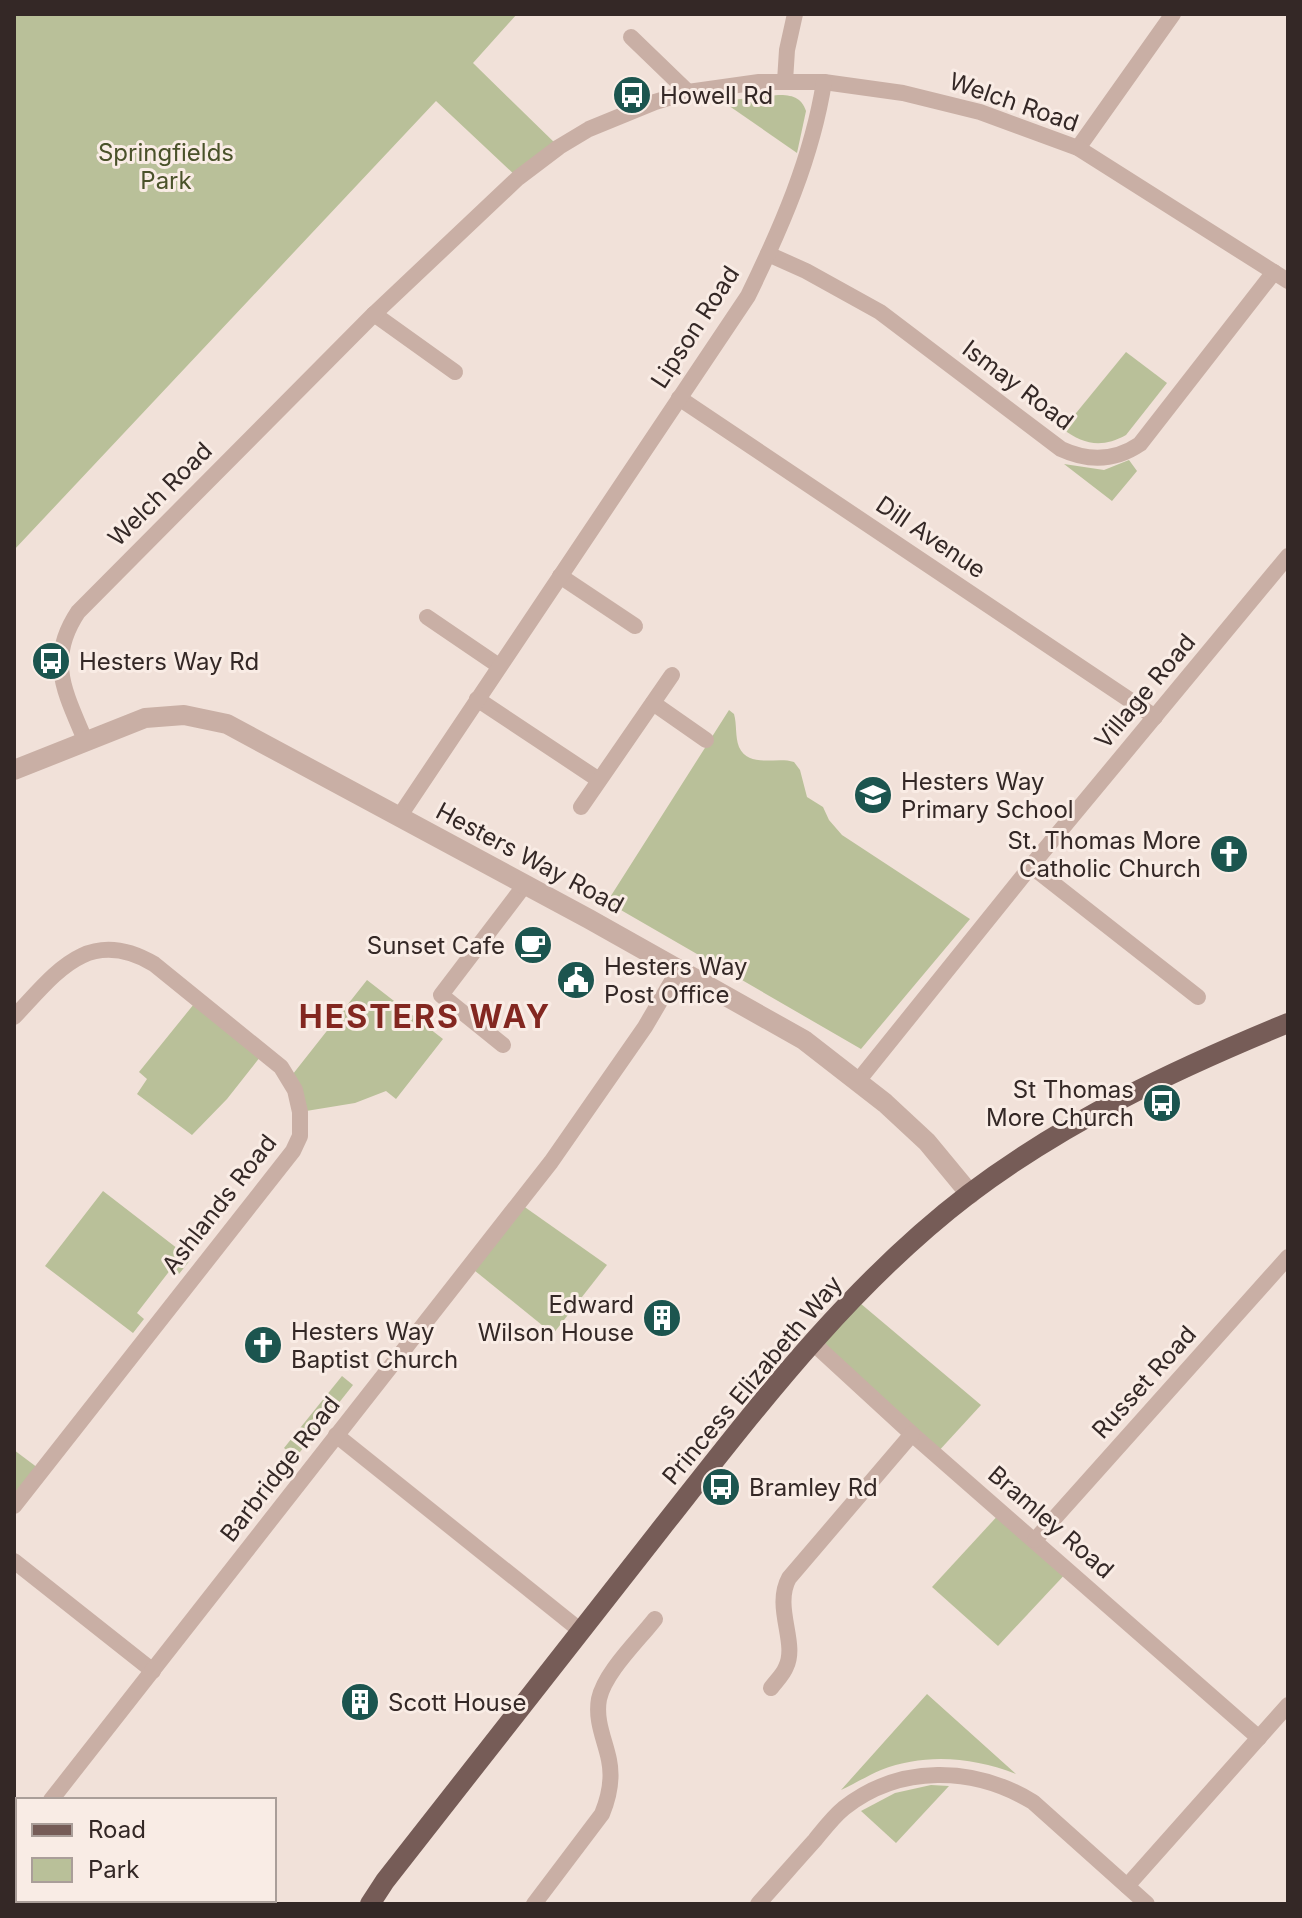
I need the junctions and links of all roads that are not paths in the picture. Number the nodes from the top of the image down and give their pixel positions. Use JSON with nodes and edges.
{"nodes":[{"id":1,"x":795,"y":14,"type":"edge"},
{"id":2,"x":1173,"y":14,"type":"edge"},
{"id":3,"x":631,"y":37,"type":"dead end"},
{"id":4,"x":785,"y":81,"type":"junction"},
{"id":5,"x":824,"y":82,"type":"junction"},
{"id":6,"x":688,"y":92,"type":"junction"},
{"id":7,"x":1078,"y":148,"type":"junction"},
{"id":8,"x":768,"y":254,"type":"junction"},
{"id":9,"x":1281,"y":276,"type":"edge"},
{"id":10,"x":374,"y":314,"type":"junction"},
{"id":11,"x":455,"y":372,"type":"dead end"},
{"id":12,"x":679,"y":398,"type":"junction"},
{"id":13,"x":1288,"y":556,"type":"edge"},
{"id":14,"x":560,"y":576,"type":"junction"},
{"id":15,"x":427,"y":617,"type":"dead end"},
{"id":16,"x":635,"y":626,"type":"dead end"},
{"id":17,"x":499,"y":666,"type":"junction"},
{"id":18,"x":672,"y":675,"type":"dead end"},
{"id":19,"x":477,"y":699,"type":"junction"},
{"id":20,"x":653,"y":703,"type":"junction"},
{"id":21,"x":1155,"y":717,"type":"junction"},
{"id":22,"x":85,"y":740,"type":"junction"},
{"id":23,"x":706,"y":740,"type":"dead end"},
{"id":24,"x":14,"y":770,"type":"edge"},
{"id":25,"x":599,"y":780,"type":"junction"},
{"id":26,"x":581,"y":807,"type":"dead end"},
{"id":27,"x":399,"y":817,"type":"junction"},
{"id":28,"x":1031,"y":866,"type":"junction"},
{"id":29,"x":524,"y":886,"type":"junction"},
{"id":30,"x":679,"y":969,"type":"junction"},
{"id":31,"x":1198,"y":997,"type":"dead end"},
{"id":32,"x":14,"y":1017,"type":"edge"},
{"id":33,"x":1288,"y":1023,"type":"edge"},
{"id":34,"x":503,"y":1045,"type":"dead end"},
{"id":35,"x":858,"y":1081,"type":"junction"},
{"id":36,"x":970,"y":1194,"type":"junction"},
{"id":37,"x":1288,"y":1257,"type":"edge"},
{"id":38,"x":812,"y":1342,"type":"junction"},
{"id":39,"x":912,"y":1434,"type":"junction"},
{"id":40,"x":336,"y":1435,"type":"junction"},
{"id":41,"x":14,"y":1506,"type":"edge"},
{"id":42,"x":1035,"y":1540,"type":"junction"},
{"id":43,"x":14,"y":1561,"type":"edge"},
{"id":44,"x":655,"y":1619,"type":"dead end"},
{"id":45,"x":581,"y":1631,"type":"junction"},
{"id":46,"x":153,"y":1671,"type":"junction"},
{"id":47,"x":771,"y":1688,"type":"dead end"},
{"id":48,"x":1288,"y":1705,"type":"edge"},
{"id":49,"x":1259,"y":1738,"type":"junction"},
{"id":50,"x":53,"y":1798,"type":"edge"},
{"id":51,"x":1127,"y":1886,"type":"junction"},
{"id":52,"x":370,"y":1904,"type":"edge"},
{"id":53,"x":534,"y":1904,"type":"edge"},
{"id":54,"x":758,"y":1904,"type":"edge"},
{"id":55,"x":1147,"y":1904,"type":"edge"}],
"edges":[{"from":1,"to":4,"type":"street"},
{"from":2,"to":7,"type":"street"},
{"from":3,"to":6,"type":"street"},
{"from":4,"to":5,"type":"street","name":"Welch Road"},
{"from":4,"to":6,"type":"street","name":"Welch Road"},
{"from":5,"to":7,"type":"street","name":"Welch Road"},
{"from":5,"to":8,"type":"street","name":"Lipson Road"},
{"from":6,"to":10,"type":"street","name":"Welch Road"},
{"from":7,"to":9,"type":"street","name":"Welch Road"},
{"from":8,"to":9,"type":"street","name":"Ismay Road"},
{"from":8,"to":12,"type":"street","name":"Lipson Road"},
{"from":10,"to":11,"type":"street"},
{"from":10,"to":22,"type":"street","name":"Welch Road"},
{"from":12,"to":14,"type":"street","name":"Lipson Road"},
{"from":12,"to":21,"type":"street","name":"Dill Avenue"},
{"from":13,"to":21,"type":"street","name":"Village Road"},
{"from":14,"to":16,"type":"street"},
{"from":14,"to":17,"type":"street","name":"Lipson Road"},
{"from":15,"to":17,"type":"street"},
{"from":17,"to":19,"type":"street","name":"Lipson Road"},
{"from":18,"to":20,"type":"street"},
{"from":19,"to":25,"type":"street"},
{"from":19,"to":27,"type":"street","name":"Lipson Road"},
{"from":20,"to":23,"type":"street"},
{"from":20,"to":25,"type":"street"},
{"from":21,"to":28,"type":"street","name":"Village Road"},
{"from":22,"to":24,"type":"street","name":"Hesters Way Road"},
{"from":22,"to":27,"type":"street","name":"Hesters Way Road"},
{"from":25,"to":26,"type":"street"},
{"from":27,"to":29,"type":"street","name":"Hesters Way Road"},
{"from":28,"to":31,"type":"street"},
{"from":28,"to":35,"type":"street","name":"Village Road"},
{"from":29,"to":30,"type":"street","name":"Hesters Way Road"},
{"from":29,"to":34,"type":"street"},
{"from":30,"to":35,"type":"street","name":"Hesters Way Road"},
{"from":30,"to":40,"type":"street","name":"Barbridge Road"},
{"from":32,"to":41,"type":"street","name":"Ashlands Road"},
{"from":33,"to":36,"type":"main road","name":"Princess Elizabeth Way"},
{"from":35,"to":36,"type":"street","name":"Hesters Way Road"},
{"from":36,"to":38,"type":"main road","name":"Princess Elizabeth Way"},
{"from":37,"to":42,"type":"street","name":"Russet Road"},
{"from":38,"to":39,"type":"street","name":"Bramley Road"},
{"from":38,"to":45,"type":"main road","name":"Princess Elizabeth Way"},
{"from":39,"to":42,"type":"street","name":"Bramley Road"},
{"from":39,"to":47,"type":"street"},
{"from":40,"to":45,"type":"street"},
{"from":40,"to":46,"type":"street","name":"Barbridge Road"},
{"from":42,"to":49,"type":"street","name":"Bramley Road"},
{"from":43,"to":46,"type":"street"},
{"from":44,"to":53,"type":"street"},
{"from":45,"to":52,"type":"main road","name":"Princess Elizabeth Way"},
{"from":46,"to":50,"type":"street","name":"Barbridge Road"},
{"from":48,"to":49,"type":"street"},
{"from":49,"to":51,"type":"street"},
{"from":51,"to":54,"type":"street"},
{"from":51,"to":55,"type":"street"}]}
